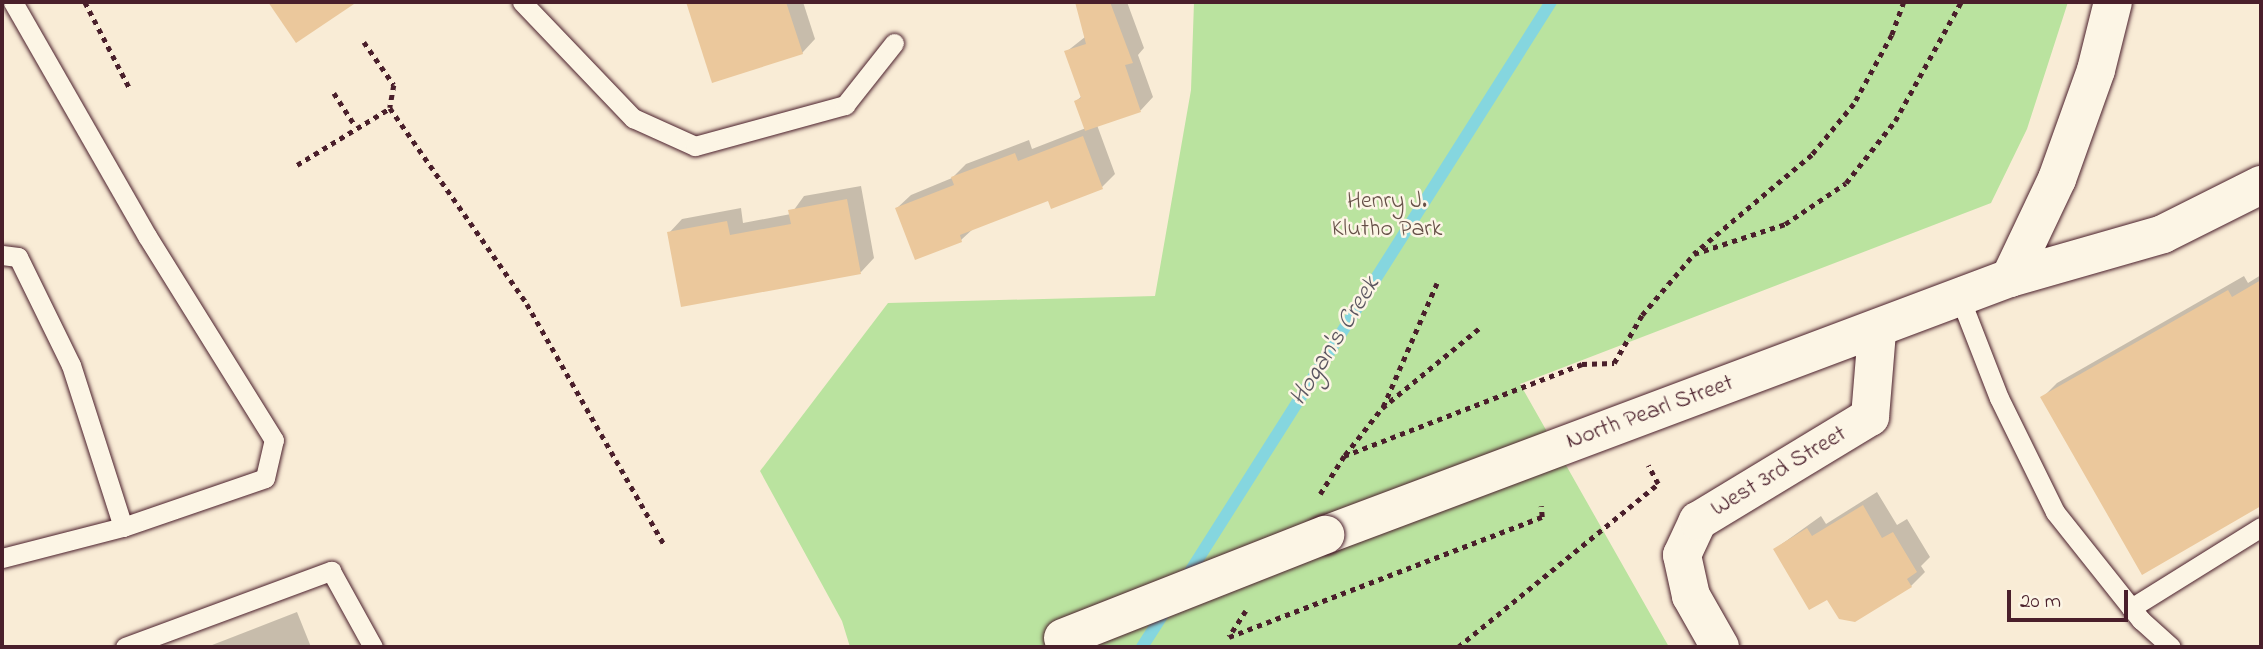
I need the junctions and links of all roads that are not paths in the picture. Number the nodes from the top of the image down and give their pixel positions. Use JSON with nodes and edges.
{"nodes":[{"id":1,"x":13,"y":2,"type":"edge"},
{"id":2,"x":522,"y":2,"type":"edge"},
{"id":3,"x":2113,"y":2,"type":"edge"},
{"id":4,"x":894,"y":43,"type":"dead end"},
{"id":5,"x":2261,"y":185,"type":"edge"},
{"id":6,"x":2,"y":255,"type":"edge"},
{"id":7,"x":2010,"y":278,"type":"junction"},
{"id":8,"x":1960,"y":298,"type":"junction"},
{"id":9,"x":1877,"y":332,"type":"junction"},
{"id":10,"x":123,"y":527,"type":"junction"},
{"id":11,"x":2261,"y":527,"type":"edge"},
{"id":12,"x":2,"y":558,"type":"edge"},
{"id":13,"x":2131,"y":608,"type":"junction"},
{"id":14,"x":1051,"y":643,"type":"edge"},
{"id":15,"x":125,"y":647,"type":"edge"},
{"id":16,"x":373,"y":647,"type":"edge"},
{"id":17,"x":1720,"y":647,"type":"edge"},
{"id":18,"x":2171,"y":647,"type":"edge"}],
"edges":[{"from":1,"to":10,"type":"lane"},
{"from":2,"to":4,"type":"lane"},
{"from":3,"to":7,"type":"street"},
{"from":5,"to":7,"type":"street","name":"North Pearl Street"},
{"from":6,"to":10,"type":"lane"},
{"from":7,"to":8,"type":"street","name":"North Pearl Street"},
{"from":8,"to":9,"type":"street","name":"North Pearl Street"},
{"from":8,"to":13,"type":"lane"},
{"from":9,"to":14,"type":"street","name":"North Pearl Street","bridge":true},
{"from":9,"to":17,"type":"street","name":"West 3rd Street"},
{"from":10,"to":12,"type":"lane"},
{"from":11,"to":13,"type":"lane"},
{"from":13,"to":18,"type":"lane"},
{"from":15,"to":16,"type":"lane"}]}
